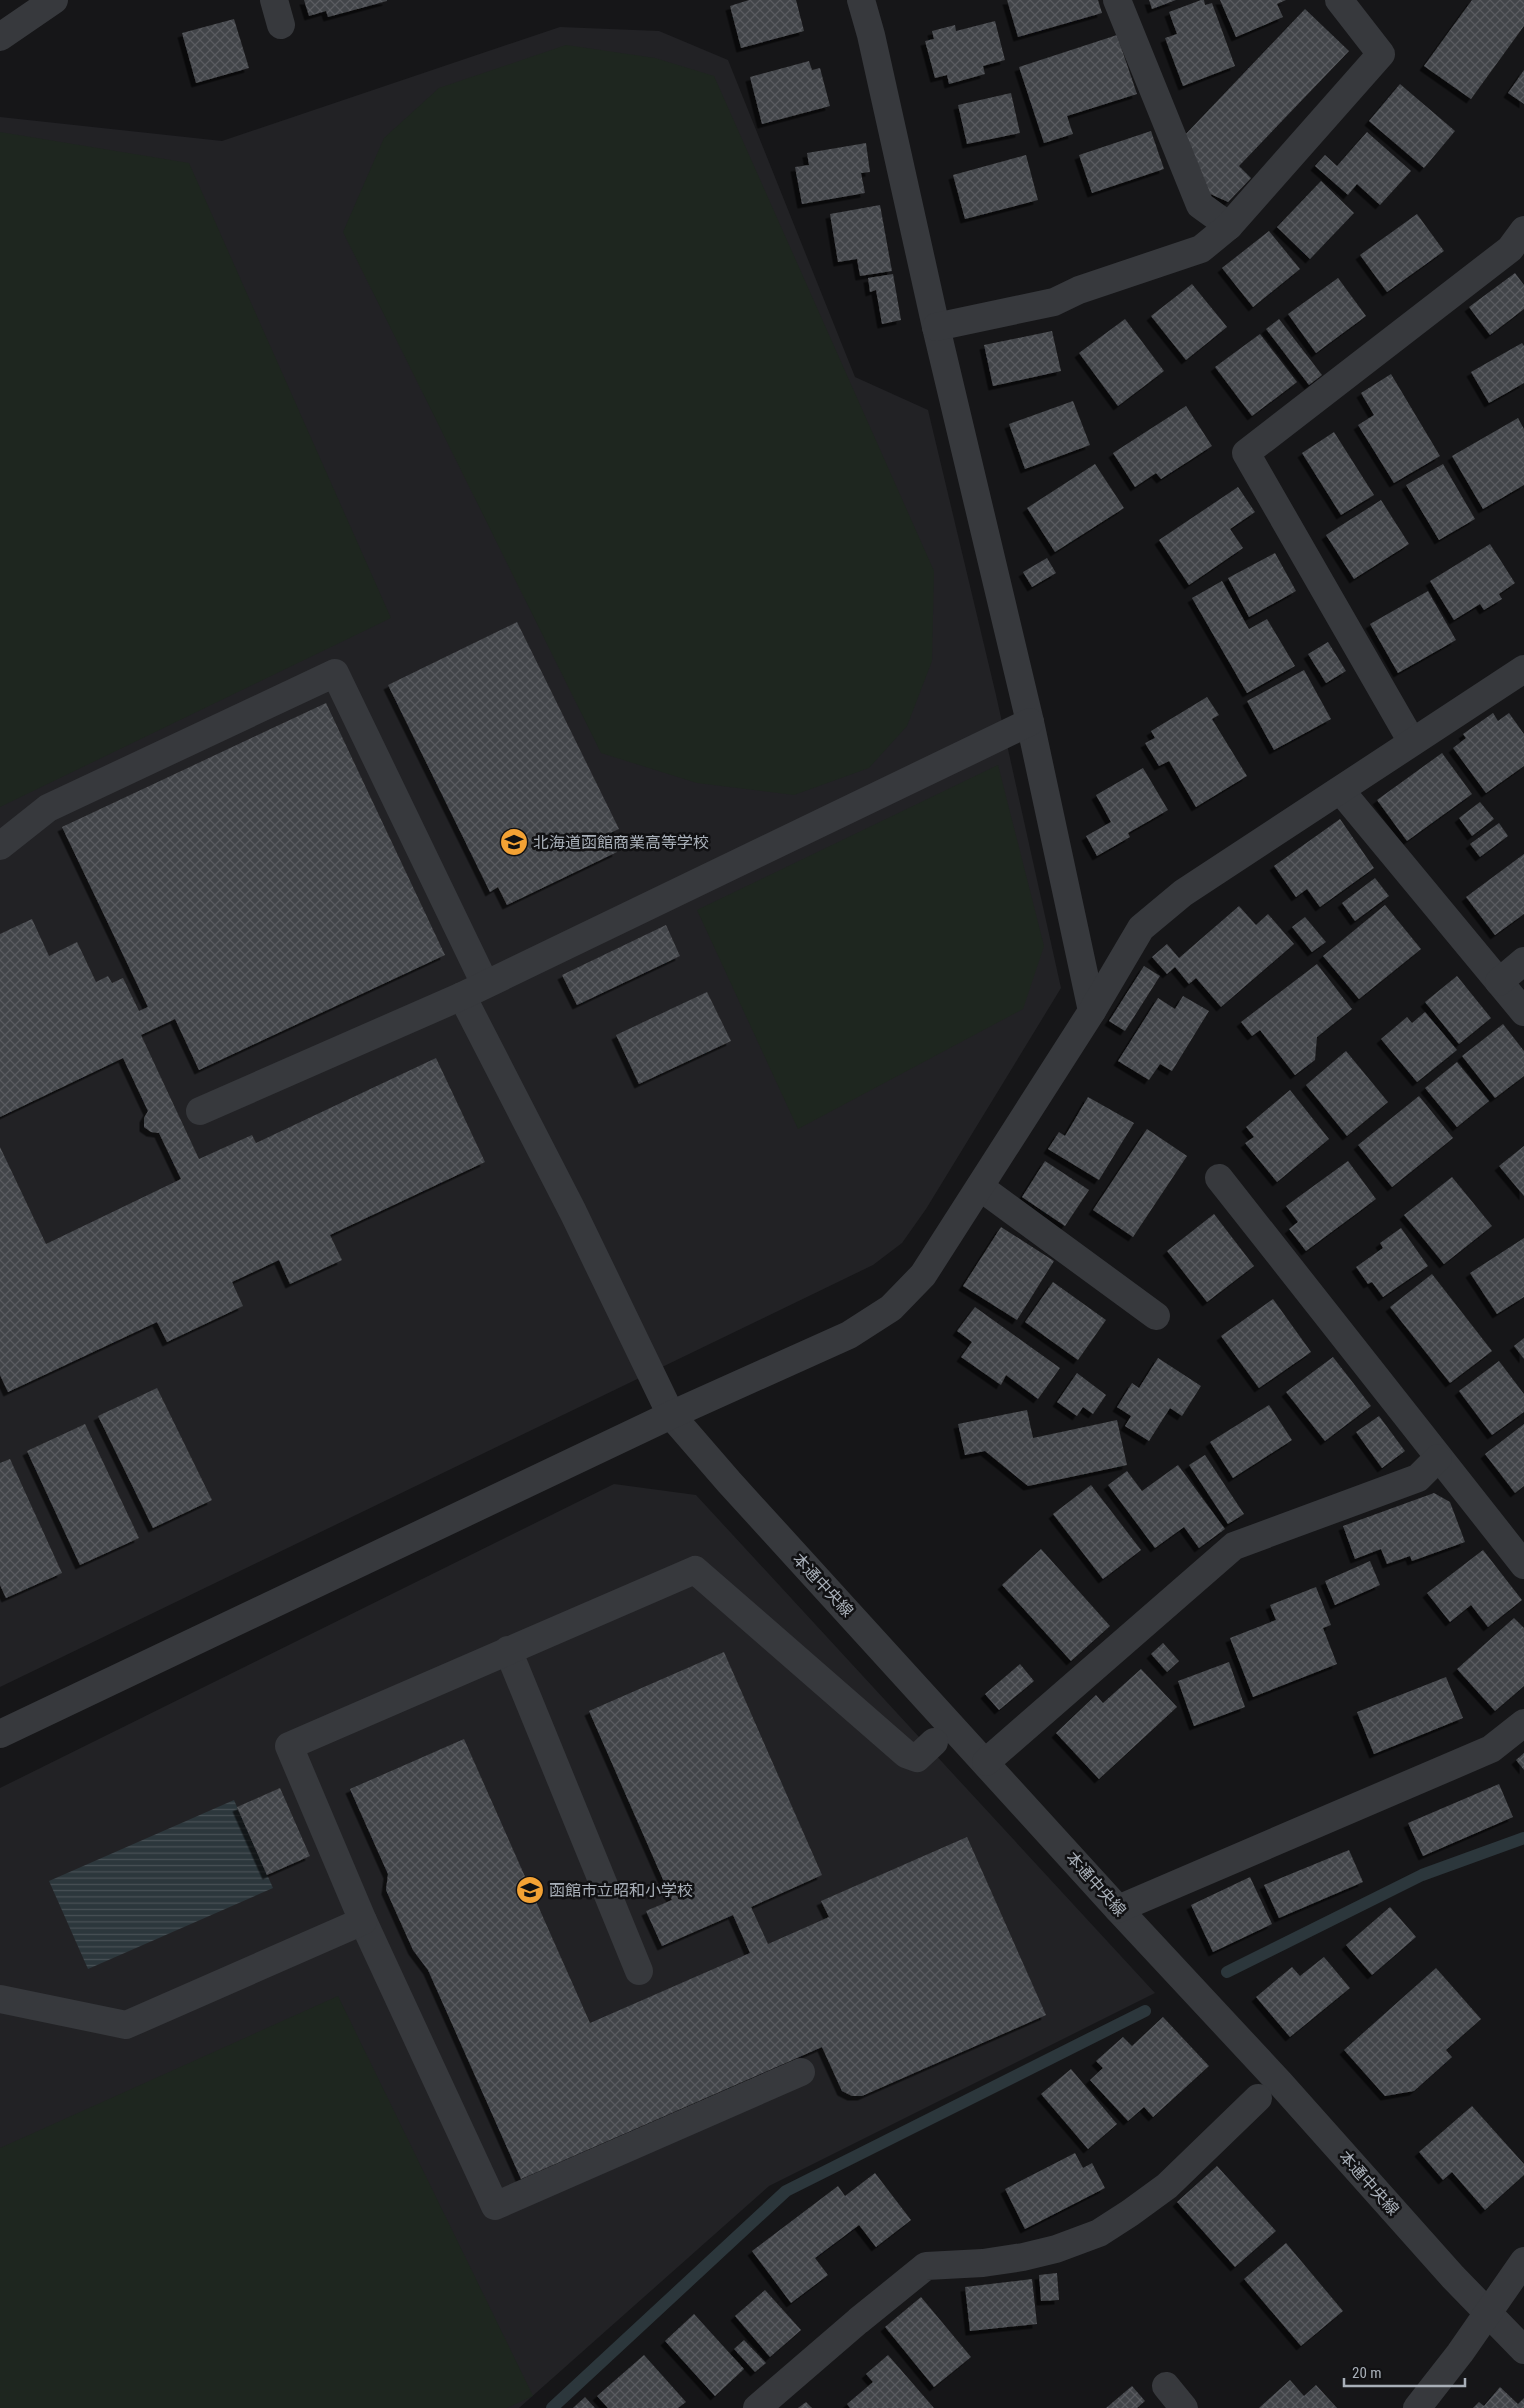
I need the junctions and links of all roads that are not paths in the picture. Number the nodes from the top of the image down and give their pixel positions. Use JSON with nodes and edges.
{"nodes":[{"id":1,"x":54,"y":0,"type":"edge"},
{"id":2,"x":861,"y":0,"type":"edge"},
{"id":3,"x":1117,"y":0,"type":"edge"},
{"id":4,"x":1339,"y":0,"type":"edge"},
{"id":5,"x":0,"y":37,"type":"edge"},
{"id":6,"x":1229,"y":226,"type":"junction"},
{"id":7,"x":1524,"y":230,"type":"edge"},
{"id":8,"x":936,"y":327,"type":"junction"},
{"id":9,"x":1524,"y":669,"type":"edge"},
{"id":10,"x":1030,"y":722,"type":"junction"},
{"id":11,"x":1412,"y":742,"type":"junction"},
{"id":12,"x":1341,"y":791,"type":"junction"},
{"id":13,"x":0,"y":846,"type":"edge"},
{"id":14,"x":1524,"y":961,"type":"edge"},
{"id":15,"x":1499,"y":982,"type":"junction"},
{"id":16,"x":474,"y":990,"type":"junction"},
{"id":17,"x":1092,"y":1011,"type":"junction"},
{"id":18,"x":1524,"y":1012,"type":"edge"},
{"id":19,"x":200,"y":1110,"type":"dead end"},
{"id":20,"x":1219,"y":1178,"type":"dead end"},
{"id":21,"x":980,"y":1187,"type":"junction"},
{"id":22,"x":1156,"y":1316,"type":"dead end"},
{"id":23,"x":671,"y":1415,"type":"junction"},
{"id":24,"x":1438,"y":1458,"type":"junction"},
{"id":25,"x":1524,"y":1565,"type":"edge"},
{"id":26,"x":508,"y":1650,"type":"junction"},
{"id":27,"x":1524,"y":1723,"type":"edge"},
{"id":28,"x":0,"y":1734,"type":"edge"},
{"id":29,"x":934,"y":1742,"type":"dead end"},
{"id":30,"x":986,"y":1762,"type":"junction"},
{"id":31,"x":1118,"y":1909,"type":"junction"},
{"id":32,"x":363,"y":1921,"type":"junction"},
{"id":33,"x":639,"y":1971,"type":"dead end"},
{"id":34,"x":0,"y":1998,"type":"edge"},
{"id":35,"x":801,"y":2072,"type":"dead end"},
{"id":36,"x":1258,"y":2098,"type":"dead end"},
{"id":37,"x":1524,"y":2261,"type":"edge"},
{"id":38,"x":1487,"y":2313,"type":"junction"},
{"id":39,"x":1524,"y":2350,"type":"edge"},
{"id":40,"x":1166,"y":2386,"type":"dead end"},
{"id":41,"x":757,"y":2408,"type":"edge"},
{"id":42,"x":1184,"y":2408,"type":"edge"},
{"id":43,"x":1417,"y":2408,"type":"edge"}],
"edges":[{"from":1,"to":5,"type":"street"},
{"from":2,"to":8,"type":"street"},
{"from":3,"to":6,"type":"street"},
{"from":4,"to":6,"type":"street"},
{"from":6,"to":8,"type":"street"},
{"from":7,"to":11,"type":"street"},
{"from":8,"to":10,"type":"street"},
{"from":9,"to":11,"type":"street"},
{"from":10,"to":16,"type":"street"},
{"from":10,"to":17,"type":"street"},
{"from":11,"to":12,"type":"street"},
{"from":12,"to":15,"type":"street"},
{"from":12,"to":17,"type":"street"},
{"from":13,"to":16,"type":"street","name":"本通中央線"},
{"from":14,"to":15,"type":"street"},
{"from":15,"to":18,"type":"street"},
{"from":16,"to":19,"type":"street"},
{"from":16,"to":23,"type":"street","name":"本通中央線"},
{"from":17,"to":21,"type":"street"},
{"from":20,"to":24,"type":"street"},
{"from":21,"to":22,"type":"street"},
{"from":21,"to":23,"type":"street"},
{"from":23,"to":28,"type":"street"},
{"from":23,"to":30,"type":"street","name":"本通中央線"},
{"from":24,"to":25,"type":"street"},
{"from":24,"to":30,"type":"street"},
{"from":26,"to":29,"type":"street"},
{"from":26,"to":32,"type":"street"},
{"from":26,"to":33,"type":"street"},
{"from":27,"to":31,"type":"street"},
{"from":30,"to":31,"type":"street","name":"本通中央線"},
{"from":31,"to":38,"type":"street","name":"本通中央線"},
{"from":32,"to":34,"type":"street"},
{"from":32,"to":35,"type":"street"},
{"from":36,"to":41,"type":"street"},
{"from":37,"to":38,"type":"street"},
{"from":38,"to":39,"type":"street","name":"本通中央線"},
{"from":38,"to":43,"type":"street"},
{"from":40,"to":42,"type":"street"}]}
